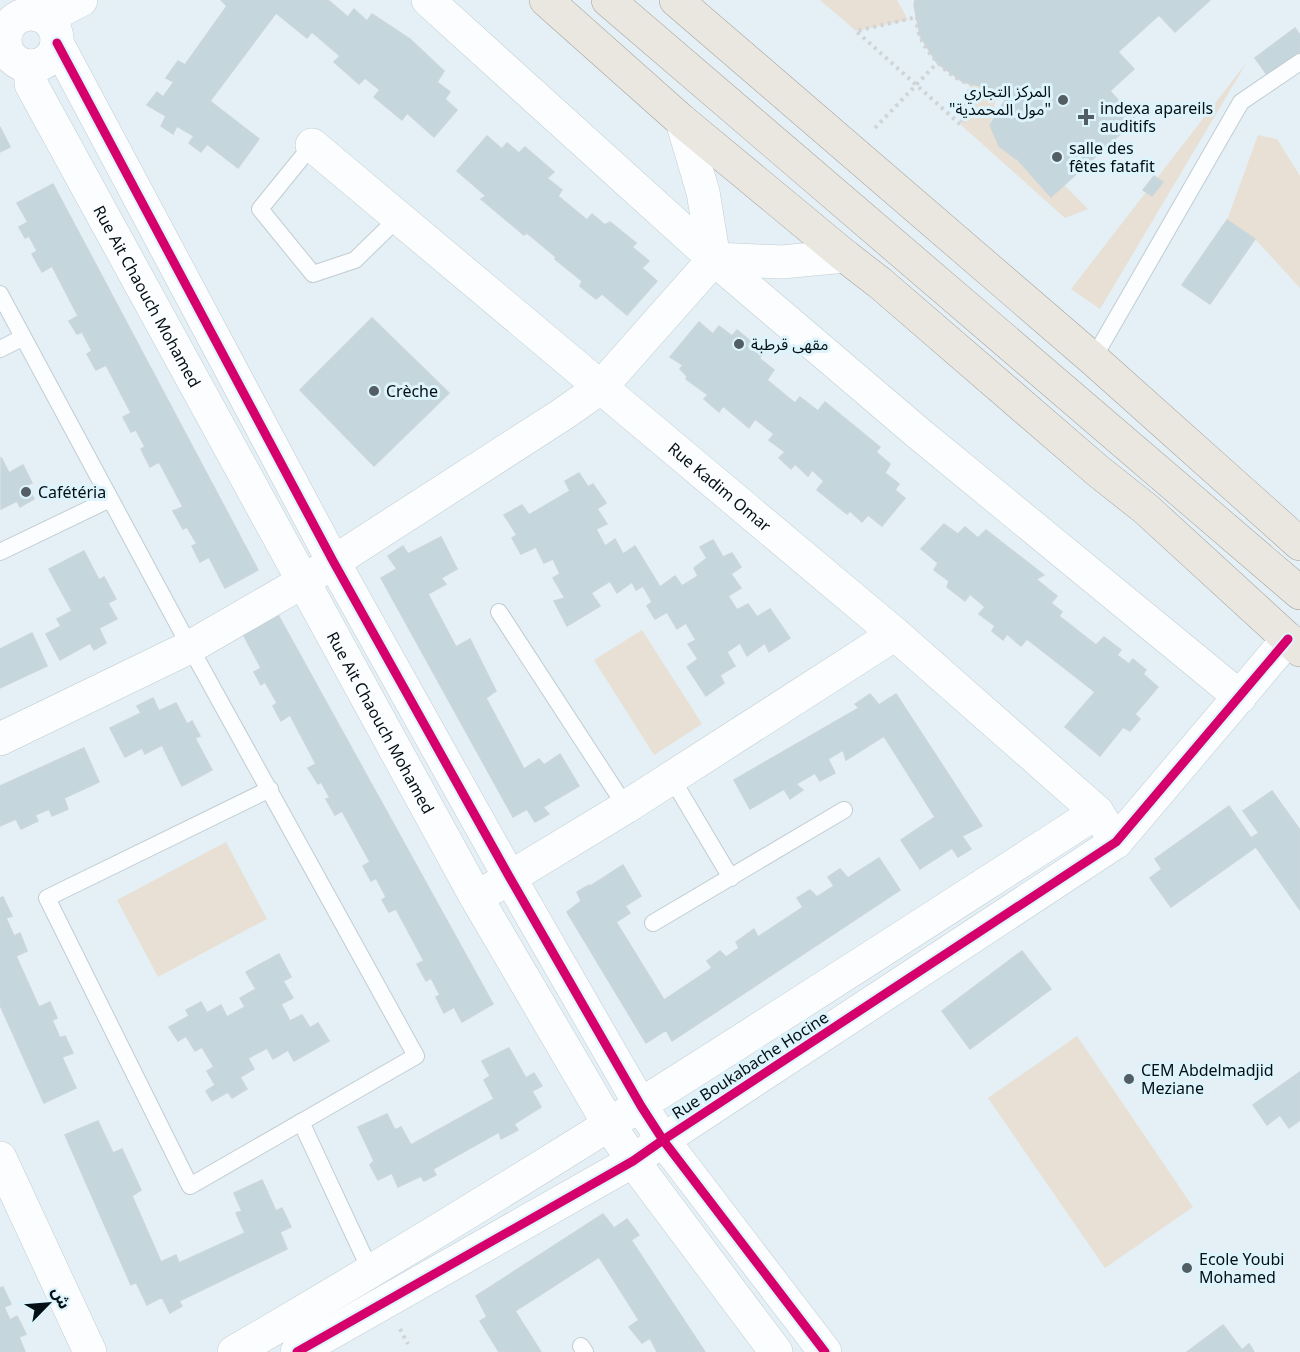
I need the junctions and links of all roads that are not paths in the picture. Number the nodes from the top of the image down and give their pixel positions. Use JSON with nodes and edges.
{"nodes":[{"id":1,"x":81,"y":0,"type":"edge"},
{"id":2,"x":428,"y":0,"type":"edge"},
{"id":3,"x":546,"y":0,"type":"edge"},
{"id":4,"x":608,"y":0,"type":"edge"},
{"id":5,"x":676,"y":0,"type":"edge"},
{"id":6,"x":26,"y":24,"type":"edge"},
{"id":7,"x":1300,"y":62,"type":"edge"},
{"id":8,"x":682,"y":121,"type":"junction"},
{"id":9,"x":312,"y":145,"type":"joint"},
{"id":10,"x":399,"y":217,"type":"junction"},
{"id":11,"x":845,"y":256,"type":"junction"},
{"id":12,"x":714,"y":259,"type":"junction"},
{"id":13,"x":0,"y":294,"type":"edge"},
{"id":14,"x":22,"y":338,"type":"junction"},
{"id":15,"x":0,"y":349,"type":"edge"},
{"id":16,"x":1093,"y":359,"type":"junction"},
{"id":17,"x":600,"y":388,"type":"junction"},
{"id":18,"x":110,"y":499,"type":"junction"},
{"id":19,"x":1300,"y":544,"type":"edge"},
{"id":20,"x":0,"y":552,"type":"edge"},
{"id":21,"x":333,"y":561,"type":"junction"},
{"id":22,"x":304,"y":581,"type":"junction"},
{"id":23,"x":1300,"y":593,"type":"edge"},
{"id":24,"x":499,"y":612,"type":"dead end"},
{"id":25,"x":895,"y":634,"type":"junction"},
{"id":26,"x":1294,"y":645,"type":"edge"},
{"id":27,"x":190,"y":647,"type":"junction"},
{"id":28,"x":1240,"y":698,"type":"junction"},
{"id":29,"x":0,"y":739,"type":"edge"},
{"id":30,"x":671,"y":777,"type":"junction"},
{"id":31,"x":270,"y":789,"type":"junction"},
{"id":32,"x":626,"y":807,"type":"junction"},
{"id":33,"x":844,"y":810,"type":"dead end"},
{"id":34,"x":1097,"y":813,"type":"junction"},
{"id":35,"x":1116,"y":842,"type":"junction"},
{"id":36,"x":510,"y":878,"type":"junction"},
{"id":37,"x":731,"y":878,"type":"junction"},
{"id":38,"x":476,"y":897,"type":"junction"},
{"id":39,"x":653,"y":923,"type":"dead end"},
{"id":40,"x":641,"y":1106,"type":"junction"},
{"id":41,"x":301,"y":1122,"type":"junction"},
{"id":42,"x":610,"y":1126,"type":"junction"},
{"id":43,"x":663,"y":1140,"type":"junction"},
{"id":44,"x":0,"y":1158,"type":"edge"},
{"id":45,"x":633,"y":1161,"type":"junction"},
{"id":46,"x":371,"y":1272,"type":"junction"},
{"id":47,"x":386,"y":1301,"type":"junction"},
{"id":48,"x":822,"y":1351,"type":"edge"},
{"id":49,"x":90,"y":1352,"type":"edge"},
{"id":50,"x":234,"y":1352,"type":"edge"},
{"id":51,"x":297,"y":1352,"type":"edge"},
{"id":52,"x":776,"y":1352,"type":"edge"}],
"edges":[{"from":1,"to":6,"type":"street"},
{"from":2,"to":12,"type":"street"},
{"from":3,"to":8,"type":"main road"},
{"from":4,"to":23,"type":"main road"},
{"from":5,"to":16,"type":"main road"},
{"from":6,"to":21,"type":"street"},
{"from":6,"to":22,"type":"street","name":"Rue Ait Chaouch Mohamed"},
{"from":7,"to":16,"type":"lane"},
{"from":8,"to":11,"type":"main road"},
{"from":8,"to":12,"type":"street"},
{"from":9,"to":10,"type":"street","name":"Rue Kadim Omar"},
{"from":9,"to":10,"type":"lane"},
{"from":10,"to":17,"type":"street","name":"Rue Kadim Omar"},
{"from":11,"to":12,"type":"street"},
{"from":11,"to":26,"type":"main road"},
{"from":12,"to":17,"type":"street"},
{"from":12,"to":28,"type":"street"},
{"from":13,"to":14,"type":"lane"},
{"from":14,"to":15,"type":"lane"},
{"from":14,"to":18,"type":"lane"},
{"from":16,"to":19,"type":"main road"},
{"from":17,"to":21,"type":"street"},
{"from":17,"to":25,"type":"street","name":"Rue Kadim Omar"},
{"from":18,"to":20,"type":"lane"},
{"from":18,"to":27,"type":"lane"},
{"from":21,"to":22,"type":"street"},
{"from":21,"to":36,"type":"street"},
{"from":22,"to":27,"type":"street"},
{"from":22,"to":38,"type":"street","name":"Rue Ait Chaouch Mohamed"},
{"from":24,"to":32,"type":"lane"},
{"from":25,"to":30,"type":"street"},
{"from":25,"to":34,"type":"street","name":"Rue Kadim Omar"},
{"from":26,"to":28,"type":"street","name":"Rue Boukabache Hocine"},
{"from":27,"to":29,"type":"street"},
{"from":27,"to":31,"type":"lane"},
{"from":28,"to":35,"type":"street","name":"Rue Boukabache Hocine"},
{"from":30,"to":32,"type":"street"},
{"from":30,"to":37,"type":"lane"},
{"from":31,"to":41,"type":"lane"},
{"from":31,"to":41,"type":"lane"},
{"from":32,"to":36,"type":"street"},
{"from":33,"to":37,"type":"lane"},
{"from":34,"to":35,"type":"street","name":"Rue Kadim Omar"},
{"from":34,"to":40,"type":"street"},
{"from":35,"to":43,"type":"street","name":"Rue Boukabache Hocine"},
{"from":36,"to":38,"type":"street"},
{"from":36,"to":40,"type":"street"},
{"from":37,"to":39,"type":"lane"},
{"from":38,"to":42,"type":"street","name":"Rue Ait Chaouch Mohamed"},
{"from":40,"to":42,"type":"street"},
{"from":40,"to":43,"type":"street"},
{"from":41,"to":46,"type":"lane"},
{"from":42,"to":45,"type":"street","name":"Rue Ait Chaouch Mohamed"},
{"from":42,"to":46,"type":"street"},
{"from":43,"to":45,"type":"street","name":"Rue Boukabache Hocine"},
{"from":43,"to":48,"type":"street"},
{"from":44,"to":49,"type":"street"},
{"from":45,"to":47,"type":"street","name":"Rue Boukabache Hocine"},
{"from":45,"to":52,"type":"street","name":"Rue Ait Chaouch Mohamed"},
{"from":46,"to":47,"type":"lane"},
{"from":46,"to":50,"type":"street"},
{"from":47,"to":51,"type":"street","name":"Rue Boukabache Hocine"}]}
